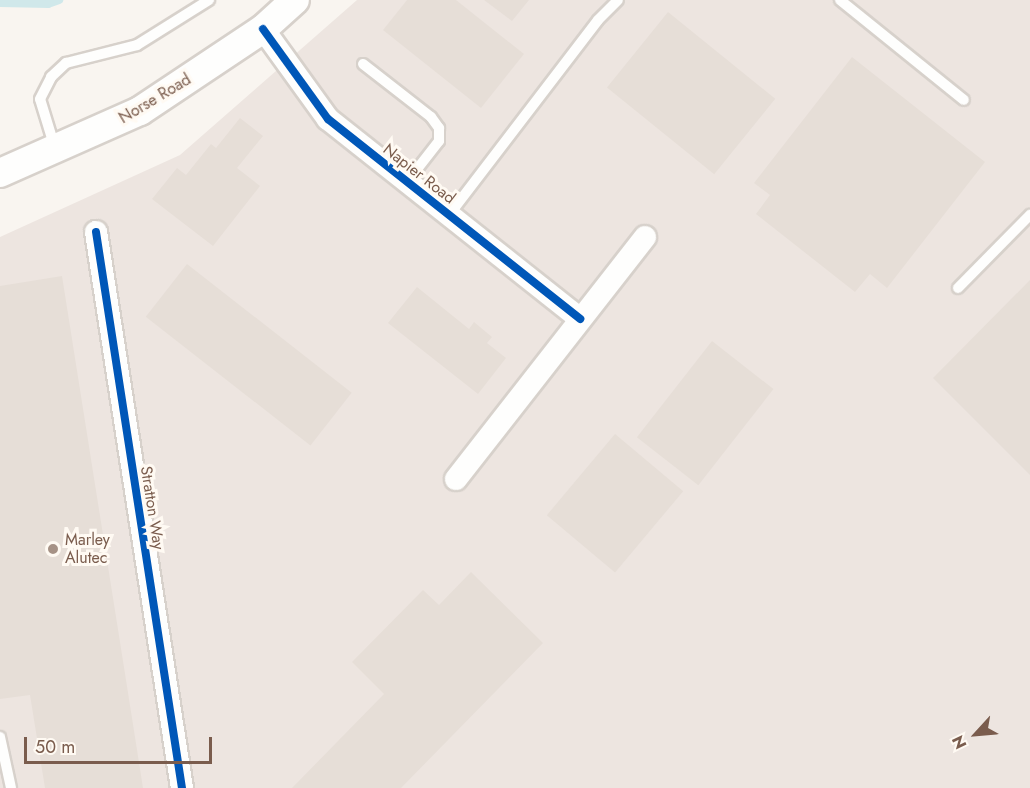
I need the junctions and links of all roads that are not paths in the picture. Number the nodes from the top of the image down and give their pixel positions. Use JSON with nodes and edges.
{"nodes":[{"id":1,"x":209,"y":0,"type":"edge"},
{"id":2,"x":295,"y":0,"type":"edge"},
{"id":3,"x":618,"y":0,"type":"edge"},
{"id":4,"x":840,"y":0,"type":"edge"},
{"id":5,"x":263,"y":29,"type":"junction"},
{"id":6,"x":363,"y":64,"type":"dead end"},
{"id":7,"x":964,"y":100,"type":"dead end"},
{"id":8,"x":56,"y":151,"type":"junction"},
{"id":9,"x":0,"y":173,"type":"edge"},
{"id":10,"x":407,"y":182,"type":"junction"},
{"id":11,"x":1030,"y":214,"type":"edge"},
{"id":12,"x":449,"y":215,"type":"junction"},
{"id":13,"x":96,"y":232,"type":"dead end"},
{"id":14,"x":645,"y":237,"type":"dead end"},
{"id":15,"x":958,"y":288,"type":"dead end"},
{"id":16,"x":580,"y":319,"type":"junction"},
{"id":17,"x":456,"y":479,"type":"dead end"},
{"id":18,"x":0,"y":737,"type":"edge"},
{"id":19,"x":11,"y":788,"type":"edge"},
{"id":20,"x":182,"y":788,"type":"edge"}],
"edges":[{"from":1,"to":8,"type":"lane"},
{"from":2,"to":5,"type":"street","name":"Norse Road"},
{"from":3,"to":12,"type":"lane"},
{"from":4,"to":7,"type":"lane"},
{"from":5,"to":8,"type":"street","name":"Norse Road"},
{"from":5,"to":10,"type":"street","name":"Napier Road"},
{"from":6,"to":10,"type":"lane"},
{"from":8,"to":9,"type":"street","name":"Norse Road"},
{"from":10,"to":12,"type":"street","name":"Napier Road"},
{"from":11,"to":15,"type":"lane"},
{"from":12,"to":16,"type":"street","name":"Napier Road"},
{"from":13,"to":20,"type":"street","name":"Stratton Way"},
{"from":14,"to":16,"type":"street"},
{"from":16,"to":17,"type":"street"},
{"from":18,"to":19,"type":"lane"}]}
